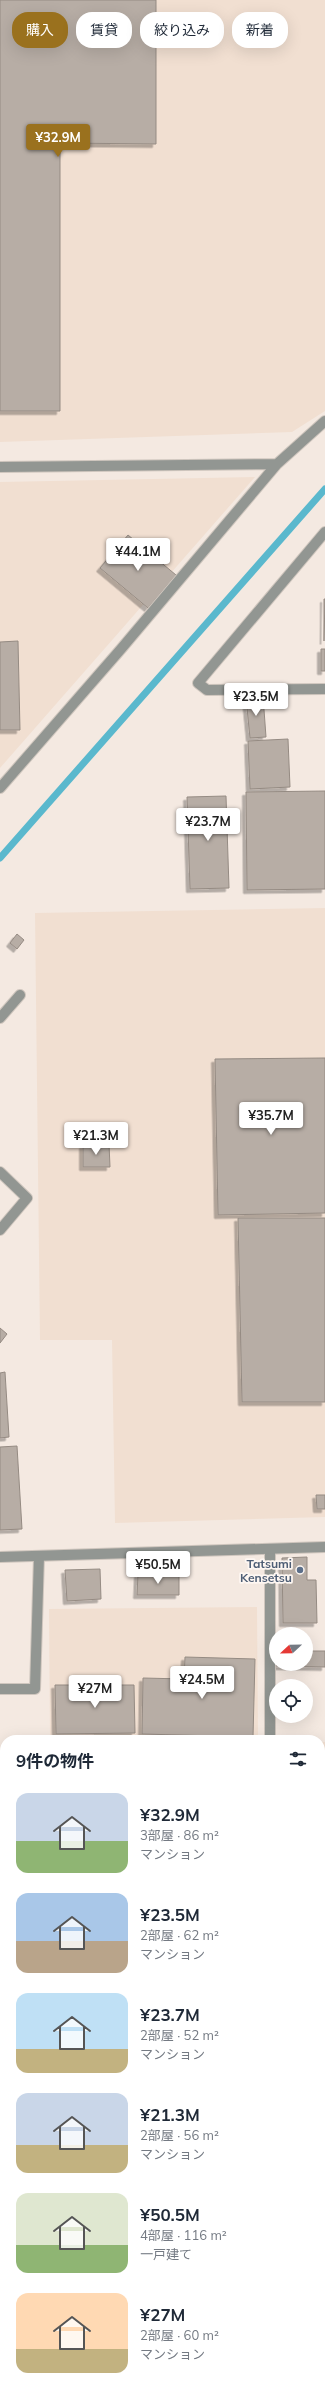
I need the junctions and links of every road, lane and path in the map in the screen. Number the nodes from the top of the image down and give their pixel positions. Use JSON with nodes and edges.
{"nodes":[{"id":1,"x":325,"y":421,"type":"edge"},
{"id":2,"x":277,"y":464,"type":"junction"},
{"id":3,"x":0,"y":467,"type":"edge"},
{"id":4,"x":325,"y":532,"type":"edge"},
{"id":5,"x":325,"y":689,"type":"edge"},
{"id":6,"x":0,"y":788,"type":"edge"},
{"id":7,"x":20,"y":995,"type":"dead end"},
{"id":8,"x":0,"y":1018,"type":"edge"},
{"id":9,"x":0,"y":1172,"type":"edge"},
{"id":10,"x":0,"y":1230,"type":"edge"},
{"id":11,"x":325,"y":1547,"type":"edge"},
{"id":12,"x":270,"y":1549,"type":"junction"},
{"id":13,"x":39,"y":1556,"type":"junction"},
{"id":14,"x":0,"y":1557,"type":"edge"},
{"id":15,"x":0,"y":1690,"type":"edge"},
{"id":16,"x":270,"y":1735,"type":"edge"}],
"edges":[{"from":1,"to":2,"type":"street"},
{"from":2,"to":3,"type":"street"},
{"from":2,"to":6,"type":"street"},
{"from":4,"to":5,"type":"street"},
{"from":7,"to":8,"type":"street"},
{"from":9,"to":10,"type":"street"},
{"from":11,"to":12,"type":"street"},
{"from":12,"to":13,"type":"street"},
{"from":12,"to":16,"type":"street"},
{"from":13,"to":14,"type":"street"},
{"from":13,"to":15,"type":"street"}]}
